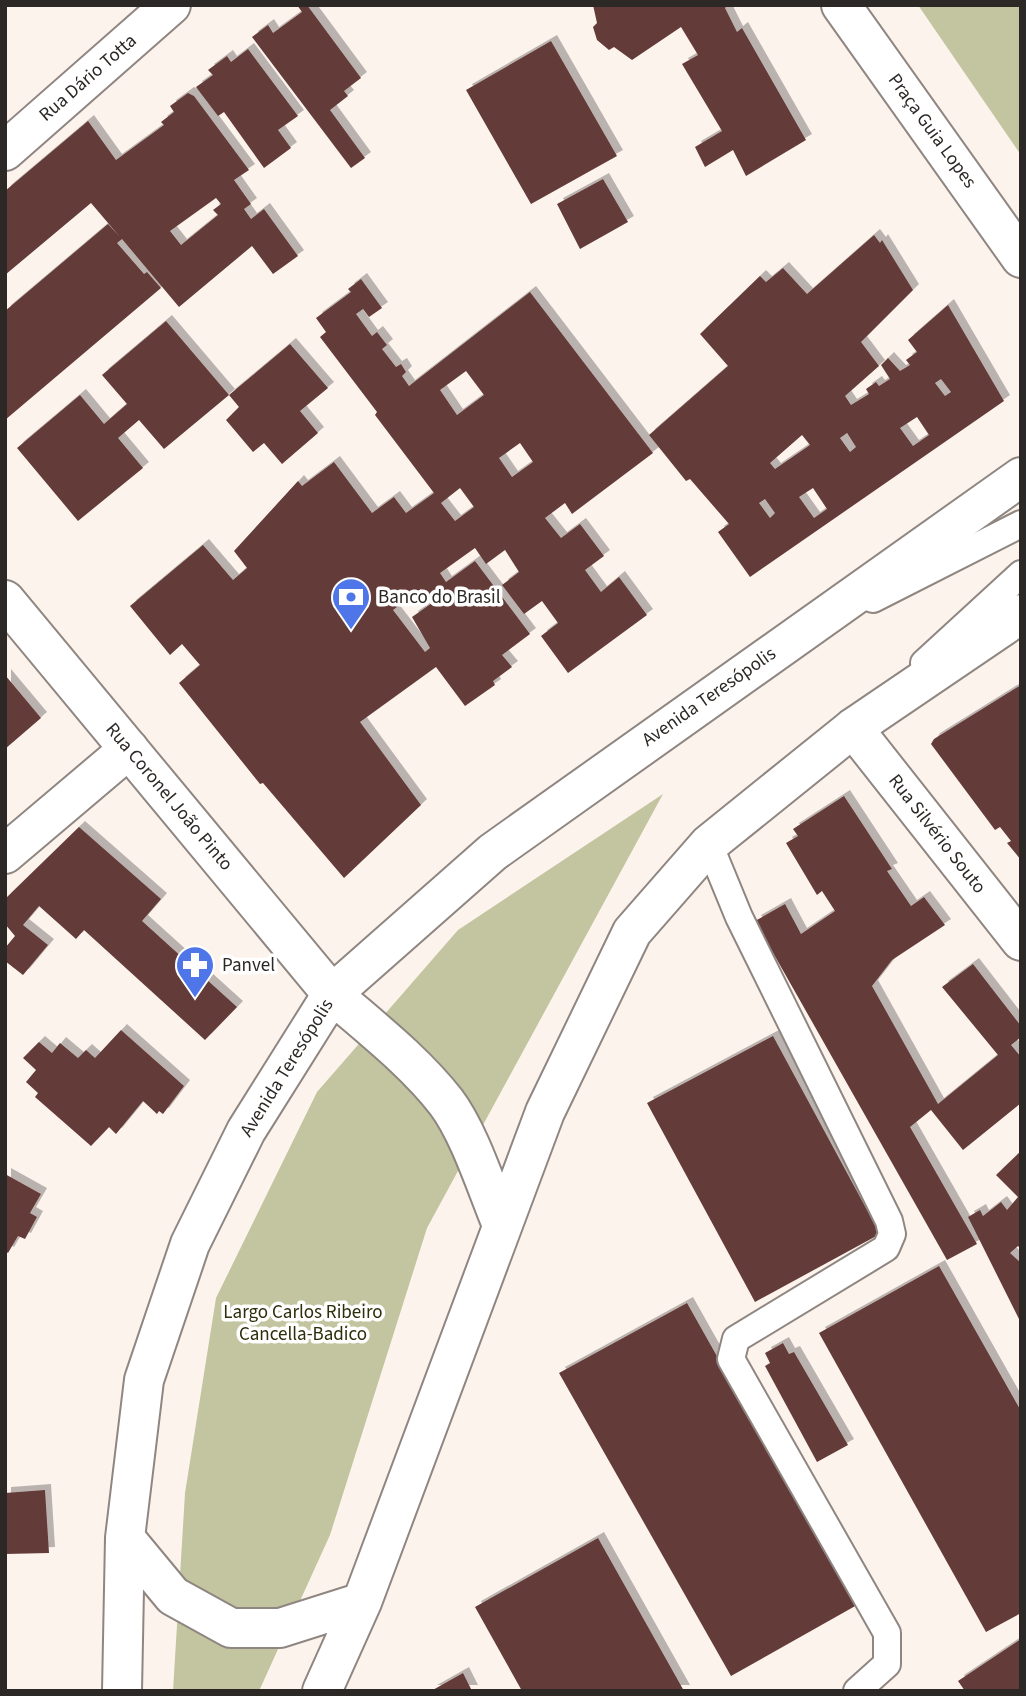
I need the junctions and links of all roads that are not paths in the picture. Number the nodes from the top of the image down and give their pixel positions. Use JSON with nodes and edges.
{"nodes":[{"id":1,"x":172,"y":5,"type":"edge"},
{"id":2,"x":841,"y":5,"type":"edge"},
{"id":3,"x":5,"y":151,"type":"edge"},
{"id":4,"x":1021,"y":258,"type":"edge"},
{"id":5,"x":1021,"y":477,"type":"edge"},
{"id":6,"x":1021,"y":524,"type":"edge"},
{"id":7,"x":1021,"y":574,"type":"edge"},
{"id":8,"x":5,"y":600,"type":"edge"},
{"id":9,"x":1021,"y":614,"type":"edge"},
{"id":10,"x":782,"y":646,"type":"junction"},
{"id":11,"x":853,"y":728,"type":"junction"},
{"id":12,"x":129,"y":749,"type":"junction"},
{"id":13,"x":709,"y":844,"type":"junction"},
{"id":14,"x":5,"y":854,"type":"edge"},
{"id":15,"x":1021,"y":941,"type":"edge"},
{"id":16,"x":332,"y":994,"type":"junction"},
{"id":17,"x":502,"y":1225,"type":"junction"},
{"id":18,"x":125,"y":1538,"type":"junction"},
{"id":19,"x":362,"y":1602,"type":"junction"},
{"id":20,"x":122,"y":1691,"type":"edge"},
{"id":21,"x":322,"y":1691,"type":"edge"},
{"id":22,"x":857,"y":1691,"type":"edge"}],
"edges":[{"from":1,"to":3,"type":"main road","name":"Rua Dário Totta"},
{"from":2,"to":4,"type":"main road","name":"Praça Guia Lopes"},
{"from":5,"to":10,"type":"main road","name":"Avenida Teresópolis"},
{"from":6,"to":10,"type":"lane","name":"Avenida Teresópolis"},
{"from":7,"to":11,"type":"lane"},
{"from":8,"to":12,"type":"main road","name":"Rua Coronel João Pinto"},
{"from":9,"to":11,"type":"main road"},
{"from":10,"to":16,"type":"main road","name":"Avenida Teresópolis"},
{"from":11,"to":13,"type":"main road"},
{"from":11,"to":15,"type":"main road","name":"Rua Silvério Souto"},
{"from":12,"to":14,"type":"main road"},
{"from":12,"to":16,"type":"main road","name":"Rua Coronel João Pinto"},
{"from":13,"to":17,"type":"main road"},
{"from":13,"to":22,"type":"lane"},
{"from":16,"to":17,"type":"main road","name":"Rua Coronel João Pinto"},
{"from":16,"to":18,"type":"main road","name":"Avenida Teresópolis"},
{"from":17,"to":19,"type":"main road"},
{"from":18,"to":19,"type":"main road"},
{"from":18,"to":20,"type":"main road","name":"Avenida Teresópolis"},
{"from":19,"to":21,"type":"main road"}]}
